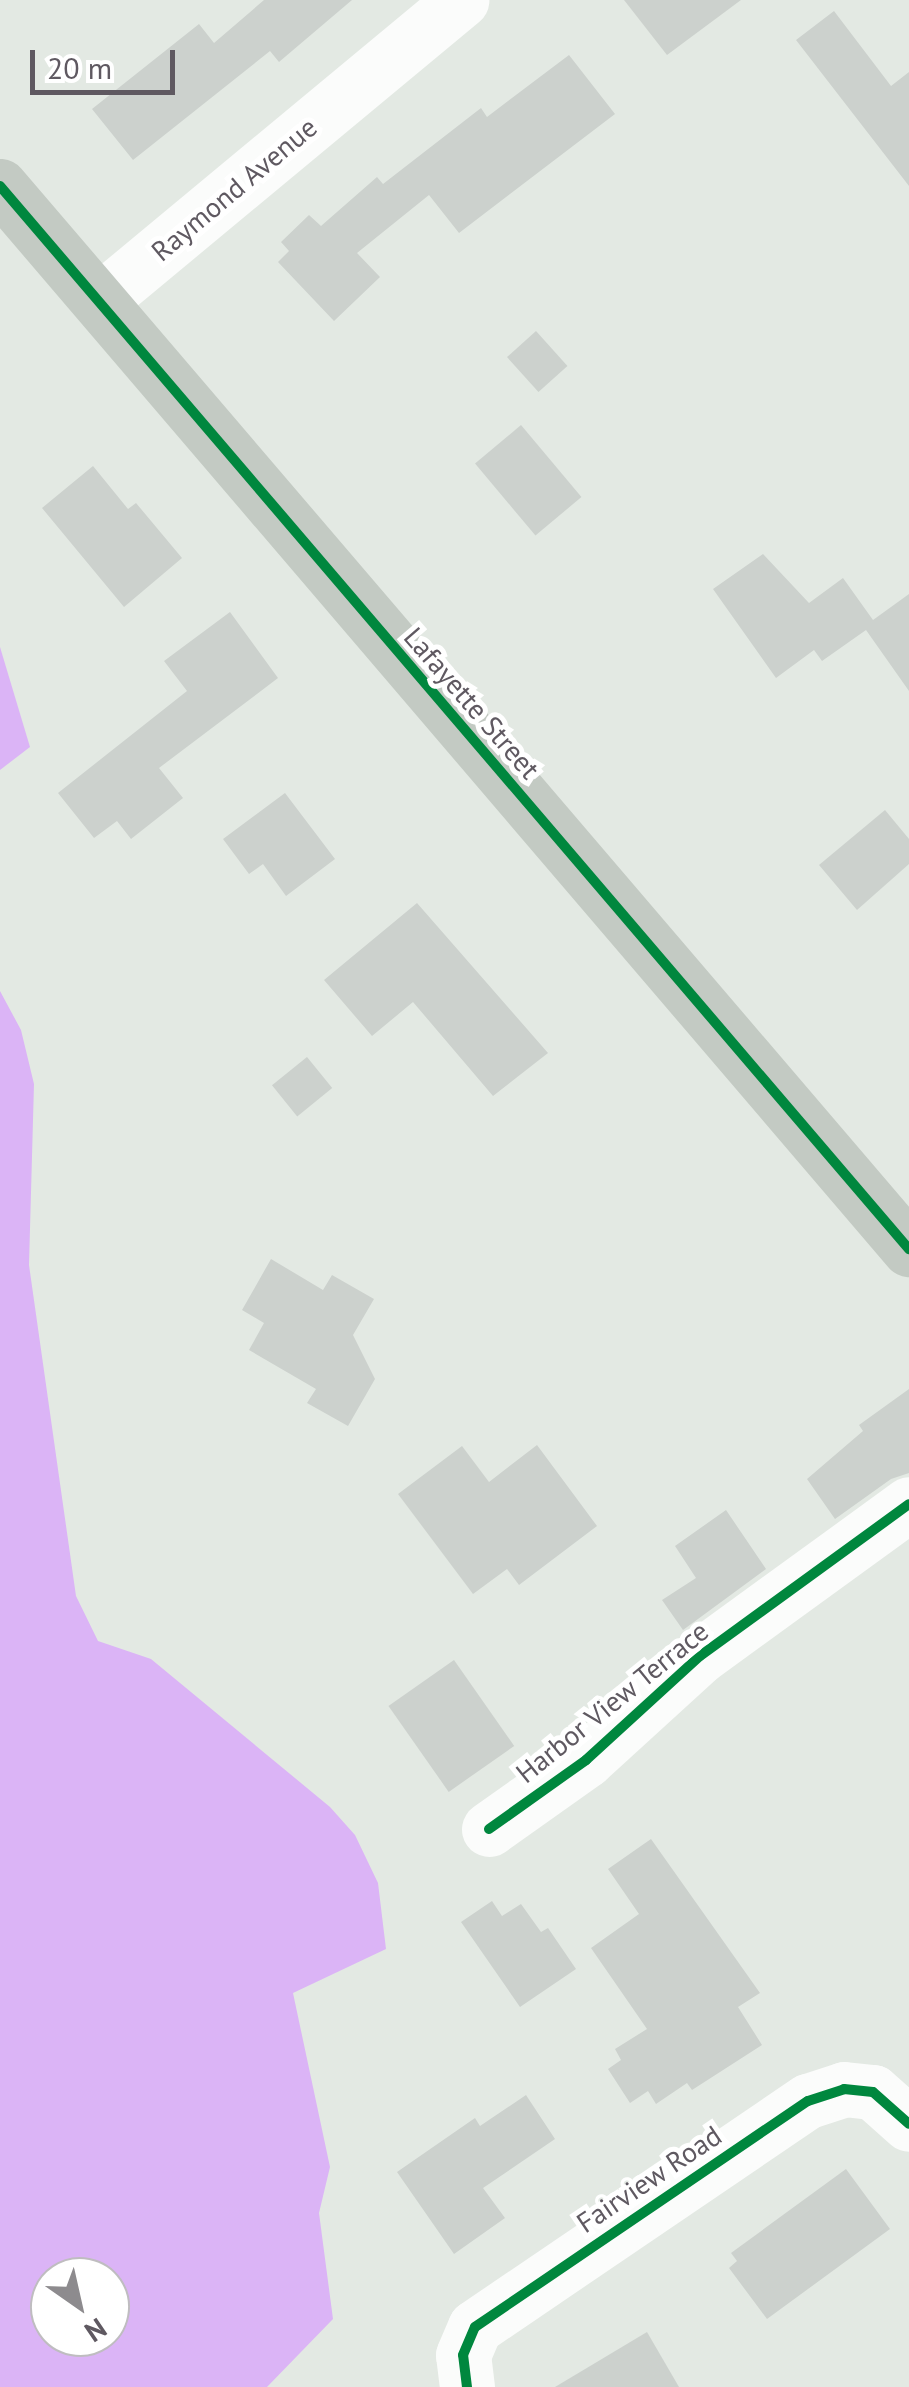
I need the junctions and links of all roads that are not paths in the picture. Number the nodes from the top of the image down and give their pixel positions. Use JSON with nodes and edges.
{"nodes":[{"id":1,"x":461,"y":0,"type":"edge"},
{"id":2,"x":0,"y":186,"type":"edge"},
{"id":3,"x":99,"y":301,"type":"junction"},
{"id":4,"x":909,"y":1249,"type":"edge"},
{"id":5,"x":909,"y":1504,"type":"edge"},
{"id":6,"x":490,"y":1828,"type":"dead end"},
{"id":7,"x":909,"y":2124,"type":"edge"},
{"id":8,"x":468,"y":2387,"type":"edge"}],
"edges":[{"from":1,"to":3,"type":"street","name":"Raymond Avenue"},
{"from":2,"to":3,"type":"main road","name":"Lafayette Street"},
{"from":3,"to":4,"type":"main road","name":"Lafayette Street"},
{"from":5,"to":6,"type":"street","name":"Harbor View Terrace"},
{"from":7,"to":8,"type":"street","name":"Fairview Road"}]}
